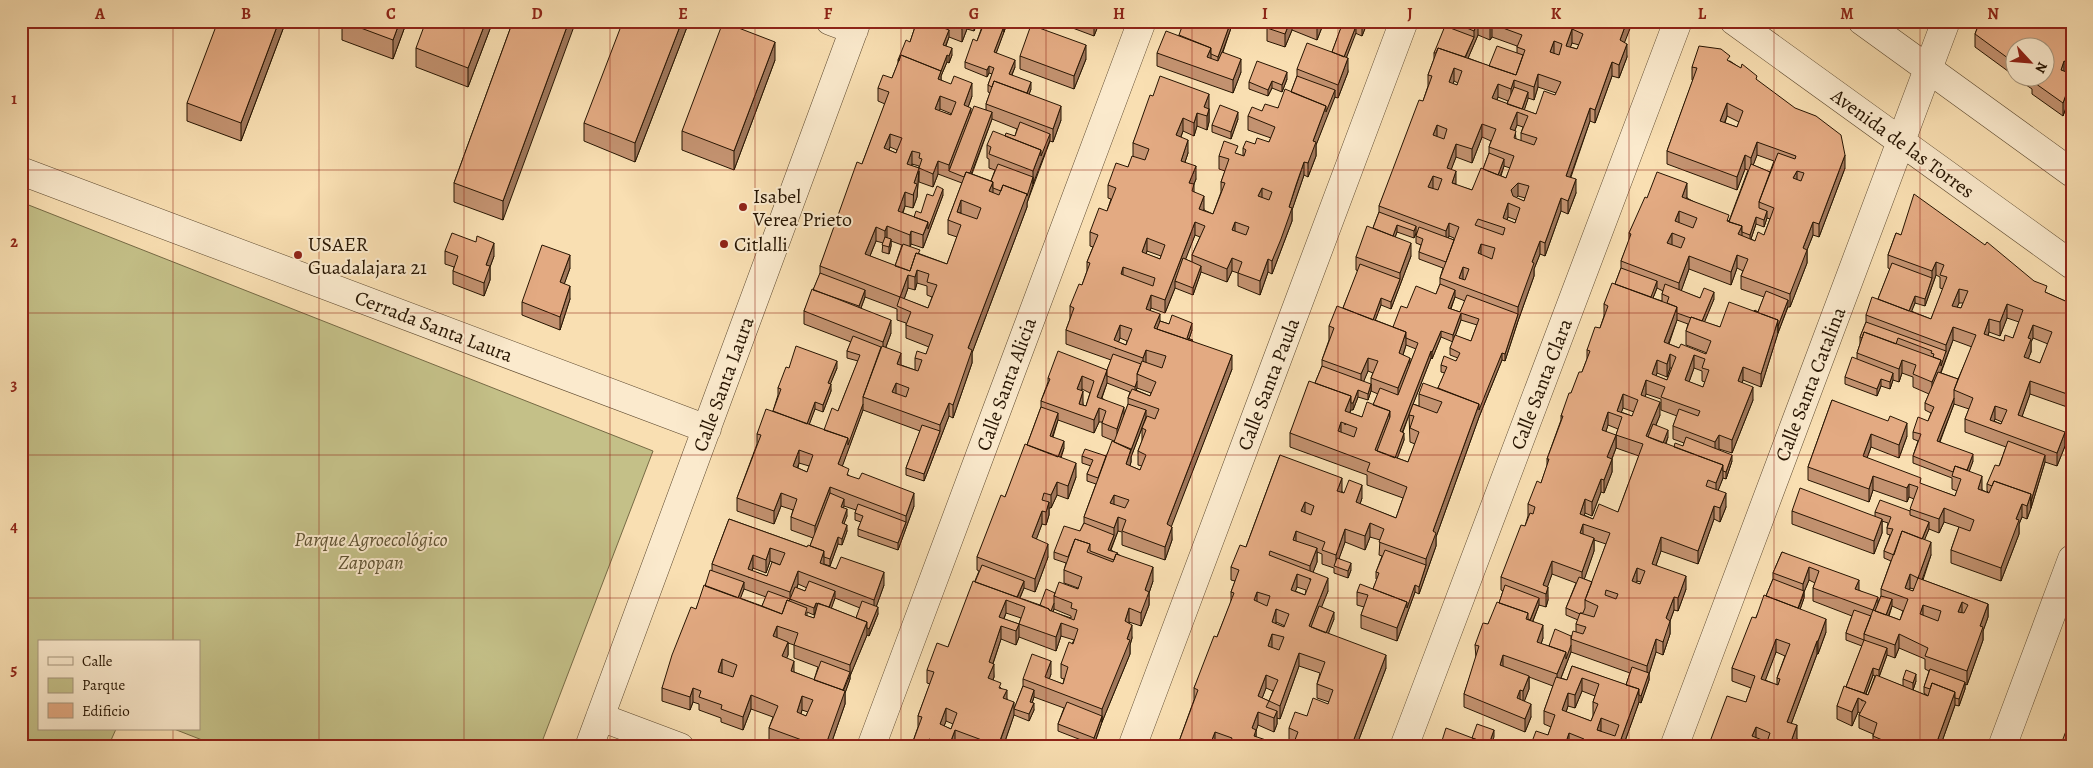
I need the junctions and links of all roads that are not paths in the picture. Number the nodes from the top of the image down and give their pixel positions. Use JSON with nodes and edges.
{"nodes":[{"id":1,"x":1142,"y":21,"type":"edge"},
{"id":2,"x":1404,"y":21,"type":"edge"},
{"id":3,"x":1678,"y":21,"type":"edge"},
{"id":4,"x":1734,"y":21,"type":"edge"},
{"id":5,"x":1862,"y":21,"type":"edge"},
{"id":6,"x":1946,"y":21,"type":"edge"},
{"id":7,"x":847,"y":24,"type":"edge"},
{"id":8,"x":1928,"y":69,"type":"junction"},
{"id":9,"x":1901,"y":142,"type":"junction"},
{"id":10,"x":21,"y":171,"type":"edge"},
{"id":11,"x":2072,"y":173,"type":"edge"},
{"id":12,"x":2072,"y":265,"type":"edge"},
{"id":13,"x":706,"y":429,"type":"junction"},
{"id":14,"x":2072,"y":559,"type":"edge"},
{"id":15,"x":600,"y":717,"type":"junction"},
{"id":16,"x":589,"y":747,"type":"edge"},
{"id":17,"x":680,"y":747,"type":"edge"},
{"id":18,"x":871,"y":747,"type":"edge"},
{"id":19,"x":1132,"y":747,"type":"edge"},
{"id":20,"x":1404,"y":747,"type":"edge"},
{"id":21,"x":1674,"y":747,"type":"edge"},
{"id":22,"x":2002,"y":747,"type":"edge"}],
"edges":[{"from":1,"to":18,"type":"street","name":"Calle Santa Alicia"},
{"from":2,"to":19,"type":"street","name":"Calle Santa Paula"},
{"from":3,"to":20,"type":"street","name":"Calle Santa Clara"},
{"from":4,"to":9,"type":"street","name":"Avenida de las Torres"},
{"from":5,"to":8,"type":"street"},
{"from":6,"to":8,"type":"street","name":"Calle Santa Catalina"},
{"from":7,"to":13,"type":"street","name":"Calle Santa Laura"},
{"from":8,"to":9,"type":"street","name":"Calle Santa Catalina"},
{"from":8,"to":11,"type":"street"},
{"from":9,"to":12,"type":"street","name":"Avenida de las Torres"},
{"from":9,"to":21,"type":"street","name":"Calle Santa Catalina"},
{"from":10,"to":13,"type":"street","name":"Cerrada Santa Laura"},
{"from":13,"to":15,"type":"street","name":"Calle Santa Laura"},
{"from":14,"to":22,"type":"street"},
{"from":15,"to":16,"type":"street","name":"Calle Santa Laura"},
{"from":15,"to":17,"type":"street"}]}
